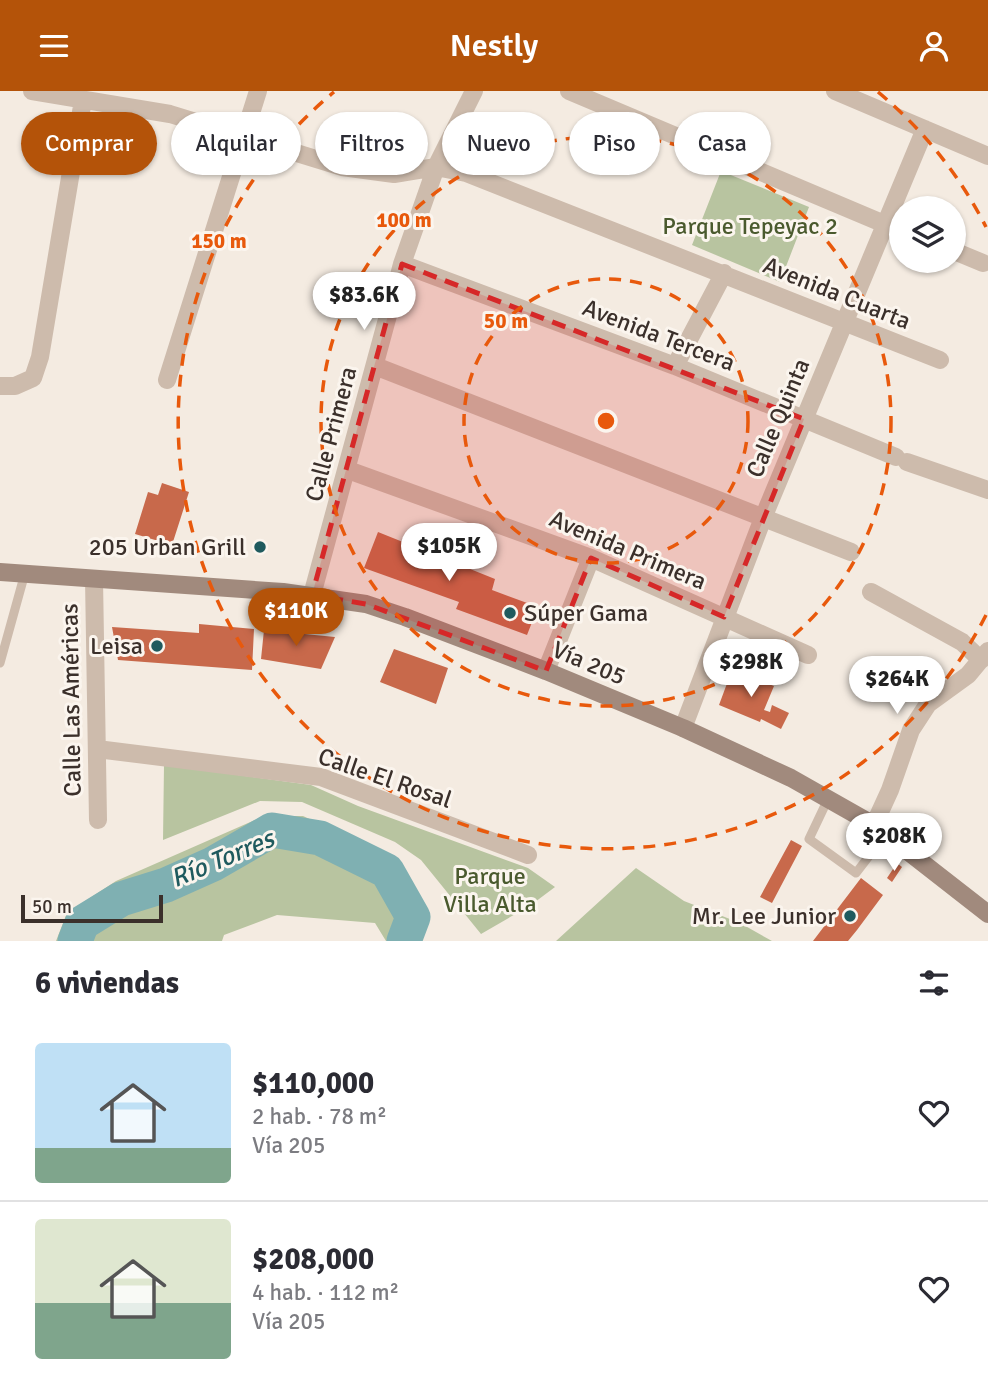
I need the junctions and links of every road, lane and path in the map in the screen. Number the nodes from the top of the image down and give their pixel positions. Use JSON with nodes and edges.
{"nodes":[{"id":1,"x":32,"y":91,"type":"edge"},
{"id":2,"x":257,"y":91,"type":"edge"},
{"id":3,"x":474,"y":91,"type":"edge"},
{"id":4,"x":569,"y":91,"type":"edge"},
{"id":5,"x":835,"y":91,"type":"edge"},
{"id":6,"x":83,"y":100,"type":"junction"},
{"id":7,"x":250,"y":112,"type":"edge"},
{"id":8,"x":171,"y":114,"type":"edge"},
{"id":9,"x":925,"y":129,"type":"junction"},
{"id":10,"x":301,"y":155,"type":"edge"},
{"id":11,"x":988,"y":156,"type":"edge"},
{"id":12,"x":436,"y":167,"type":"junction"},
{"id":13,"x":231,"y":175,"type":"edge"},
{"id":14,"x":904,"y":196,"type":"edge"},
{"id":15,"x":889,"y":226,"type":"edge"},
{"id":16,"x":889,"y":238,"type":"edge"},
{"id":17,"x":966,"y":256,"type":"edge"},
{"id":18,"x":983,"y":263,"type":"dead end"},
{"id":19,"x":402,"y":264,"type":"junction"},
{"id":20,"x":724,"y":274,"type":"junction"},
{"id":21,"x":845,"y":323,"type":"junction"},
{"id":22,"x":940,"y":360,"type":"dead end"},
{"id":23,"x":375,"y":366,"type":"junction"},
{"id":24,"x":675,"y":366,"type":"junction"},
{"id":25,"x":167,"y":380,"type":"dead end"},
{"id":26,"x":0,"y":386,"type":"edge"},
{"id":27,"x":803,"y":419,"type":"junction"},
{"id":28,"x":348,"y":470,"type":"junction"},
{"id":29,"x":988,"y":490,"type":"edge"},
{"id":30,"x":763,"y":518,"type":"junction"},
{"id":31,"x":851,"y":552,"type":"dead end"},
{"id":32,"x":591,"y":558,"type":"junction"},
{"id":33,"x":0,"y":572,"type":"edge"},
{"id":34,"x":25,"y":573,"type":"junction"},
{"id":35,"x":94,"y":579,"type":"junction"},
{"id":36,"x":871,"y":592,"type":"dead end"},
{"id":37,"x":312,"y":595,"type":"junction"},
{"id":38,"x":724,"y":617,"type":"junction"},
{"id":39,"x":808,"y":655,"type":"dead end"},
{"id":40,"x":984,"y":656,"type":"edge"},
{"id":41,"x":0,"y":663,"type":"edge"},
{"id":42,"x":546,"y":671,"type":"junction"},
{"id":43,"x":683,"y":728,"type":"junction"},
{"id":44,"x":97,"y":749,"type":"junction"},
{"id":45,"x":828,"y":799,"type":"junction"},
{"id":46,"x":98,"y":820,"type":"dead end"},
{"id":47,"x":880,"y":830,"type":"junction"},
{"id":48,"x":528,"y":855,"type":"dead end"},
{"id":49,"x":988,"y":914,"type":"edge"}],
"edges":[{"from":1,"to":6,"type":"street","name":"Avenida Cuarta"},
{"from":2,"to":7,"type":"street"},
{"from":3,"to":12,"type":"street","name":"Calle Primera"},
{"from":4,"to":15,"type":"street"},
{"from":5,"to":9,"type":"street"},
{"from":6,"to":8,"type":"street","name":"Avenida Cuarta"},
{"from":6,"to":26,"type":"street"},
{"from":9,"to":11,"type":"street"},
{"from":9,"to":14,"type":"street","name":"Calle Quinta"},
{"from":10,"to":12,"type":"street","name":"Avenida Cuarta"},
{"from":12,"to":19,"type":"street","name":"Calle Primera"},
{"from":12,"to":20,"type":"street","name":"Avenida Cuarta"},
{"from":13,"to":25,"type":"street"},
{"from":16,"to":21,"type":"street","name":"Calle Quinta"},
{"from":17,"to":18,"type":"street"},
{"from":19,"to":23,"type":"street","name":"Calle Primera"},
{"from":19,"to":24,"type":"street","name":"Avenida Tercera"},
{"from":20,"to":21,"type":"street","name":"Avenida Cuarta"},
{"from":20,"to":24,"type":"street"},
{"from":21,"to":22,"type":"street","name":"Avenida Cuarta"},
{"from":21,"to":27,"type":"street","name":"Calle Quinta"},
{"from":23,"to":28,"type":"street","name":"Calle Primera"},
{"from":23,"to":30,"type":"street"},
{"from":24,"to":27,"type":"street","name":"Avenida Tercera"},
{"from":27,"to":29,"type":"street","name":"Avenida Tercera"},
{"from":27,"to":30,"type":"street","name":"Calle Quinta"},
{"from":28,"to":32,"type":"street","name":"Avenida Primera"},
{"from":28,"to":37,"type":"street","name":"Calle Primera"},
{"from":30,"to":31,"type":"street"},
{"from":30,"to":38,"type":"street","name":"Calle Quinta"},
{"from":32,"to":38,"type":"street","name":"Avenida Primera"},
{"from":32,"to":42,"type":"street"},
{"from":33,"to":34,"type":"main road","name":"Vía 205"},
{"from":34,"to":35,"type":"main road","name":"Vía 205"},
{"from":34,"to":41,"type":"lane"},
{"from":35,"to":37,"type":"main road","name":"Vía 205"},
{"from":35,"to":44,"type":"street","name":"Calle Las Américas"},
{"from":36,"to":40,"type":"street"},
{"from":37,"to":42,"type":"main road","name":"Vía 205"},
{"from":38,"to":39,"type":"street","name":"Avenida Primera"},
{"from":38,"to":43,"type":"street","name":"Calle Quinta"},
{"from":40,"to":47,"type":"street"},
{"from":42,"to":43,"type":"main road","name":"Vía 205"},
{"from":43,"to":45,"type":"main road","name":"Vía 205"},
{"from":44,"to":46,"type":"street","name":"Calle Las Américas"},
{"from":44,"to":48,"type":"street","name":"Calle El Rosal"},
{"from":45,"to":47,"type":"main road","name":"Vía 205"},
{"from":45,"to":47,"type":"lane"},
{"from":47,"to":49,"type":"main road","name":"Vía 205"}]}
